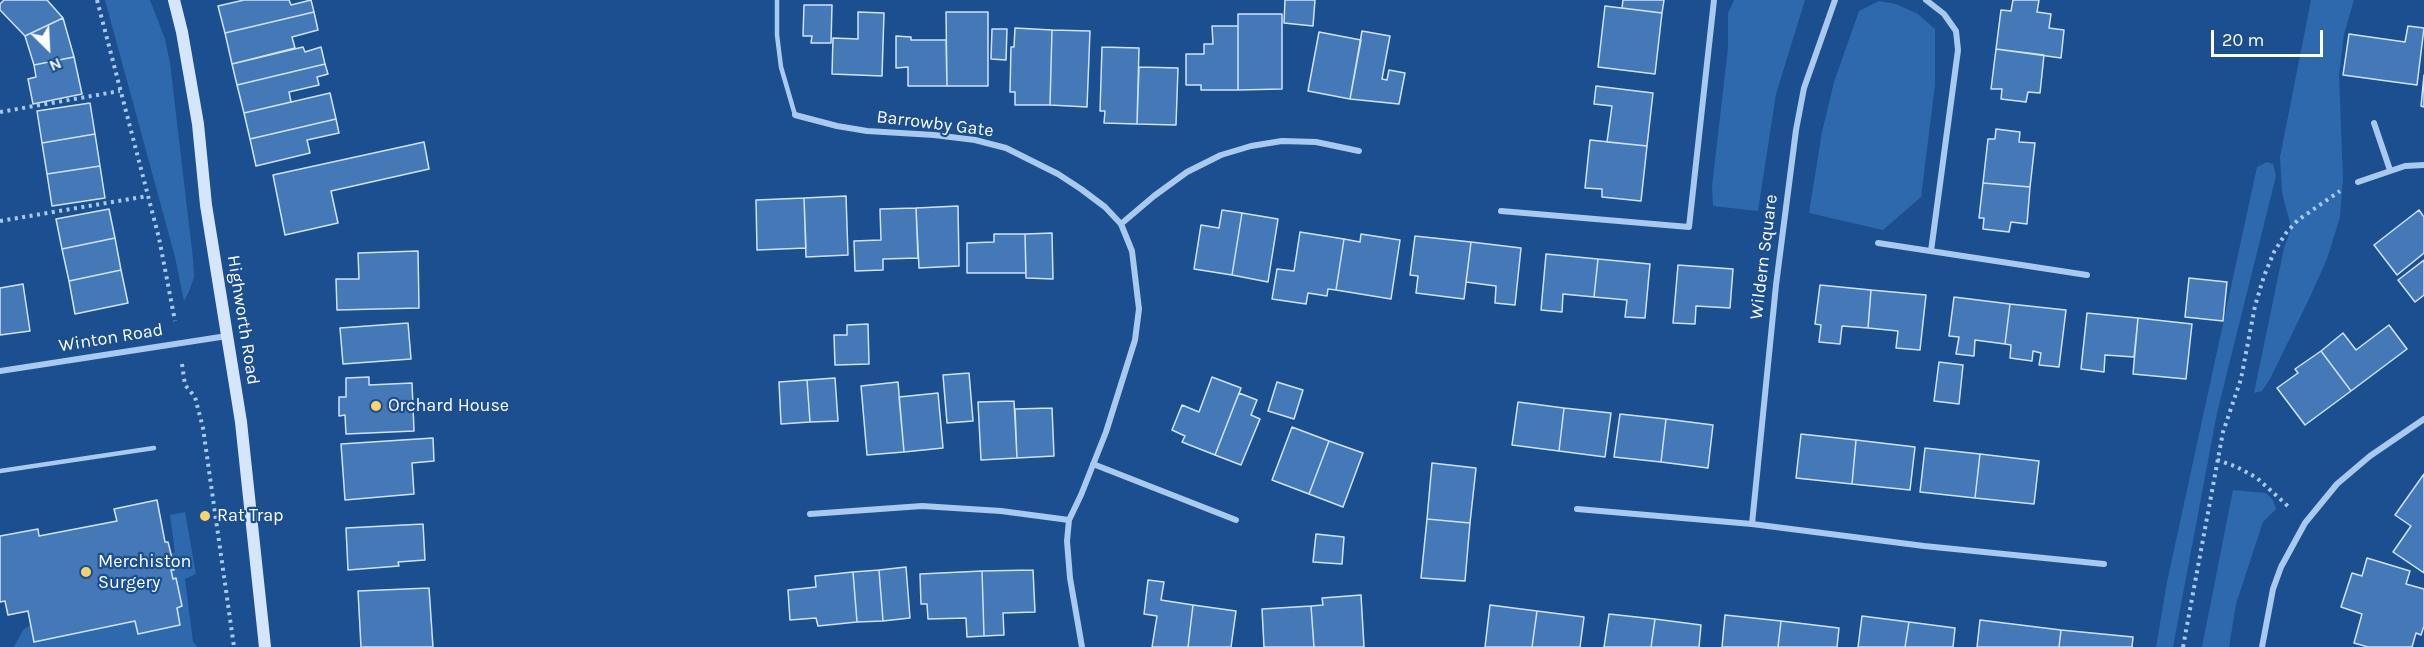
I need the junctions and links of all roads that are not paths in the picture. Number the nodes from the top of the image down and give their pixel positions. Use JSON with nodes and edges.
{"nodes":[{"id":1,"x":174,"y":0,"type":"edge"},
{"id":2,"x":777,"y":0,"type":"edge"},
{"id":3,"x":1714,"y":0,"type":"edge"},
{"id":4,"x":1835,"y":0,"type":"edge"},
{"id":5,"x":1926,"y":0,"type":"edge"},
{"id":6,"x":795,"y":115,"type":"joint"},
{"id":7,"x":2374,"y":123,"type":"dead end"},
{"id":8,"x":1359,"y":151,"type":"dead end"},
{"id":9,"x":2424,"y":165,"type":"edge"},
{"id":10,"x":2390,"y":170,"type":"junction"},
{"id":11,"x":2358,"y":182,"type":"road end"},
{"id":12,"x":1500,"y":211,"type":"dead end"},
{"id":13,"x":1121,"y":224,"type":"junction"},
{"id":14,"x":1878,"y":243,"type":"dead end"},
{"id":15,"x":1931,"y":251,"type":"junction"},
{"id":16,"x":2087,"y":275,"type":"dead end"},
{"id":17,"x":227,"y":335,"type":"junction"},
{"id":18,"x":0,"y":371,"type":"edge"},
{"id":19,"x":2424,"y":419,"type":"edge"},
{"id":20,"x":154,"y":448,"type":"dead end"},
{"id":21,"x":1093,"y":464,"type":"junction"},
{"id":22,"x":0,"y":471,"type":"edge"},
{"id":23,"x":1577,"y":509,"type":"dead end"},
{"id":24,"x":810,"y":514,"type":"dead end"},
{"id":25,"x":1069,"y":520,"type":"junction"},
{"id":26,"x":1236,"y":520,"type":"dead end"},
{"id":27,"x":1752,"y":524,"type":"junction"},
{"id":28,"x":2104,"y":564,"type":"dead end"},
{"id":29,"x":265,"y":647,"type":"edge"},
{"id":30,"x":1082,"y":647,"type":"edge"},
{"id":31,"x":2262,"y":647,"type":"edge"}],
"edges":[{"from":1,"to":17,"type":"main road","name":"Highworth Road"},
{"from":2,"to":6,"type":"lane"},
{"from":3,"to":12,"type":"street"},
{"from":4,"to":27,"type":"street","name":"Wildern Square"},
{"from":5,"to":15,"type":"street"},
{"from":6,"to":13,"type":"street","name":"Barrowby Gate"},
{"from":7,"to":10,"type":"street"},
{"from":8,"to":13,"type":"street"},
{"from":9,"to":10,"type":"street"},
{"from":10,"to":11,"type":"street"},
{"from":13,"to":21,"type":"street","name":"Barrowby Gate"},
{"from":14,"to":15,"type":"street"},
{"from":15,"to":16,"type":"street"},
{"from":17,"to":18,"type":"street","name":"Winton Road"},
{"from":17,"to":29,"type":"main road","name":"Highworth Road"},
{"from":19,"to":31,"type":"street"},
{"from":20,"to":22,"type":"lane"},
{"from":21,"to":25,"type":"street","name":"Barrowby Gate"},
{"from":21,"to":26,"type":"street"},
{"from":23,"to":27,"type":"street"},
{"from":24,"to":25,"type":"street"},
{"from":25,"to":30,"type":"street","name":"Barrowby Gate"},
{"from":27,"to":28,"type":"street"}]}
